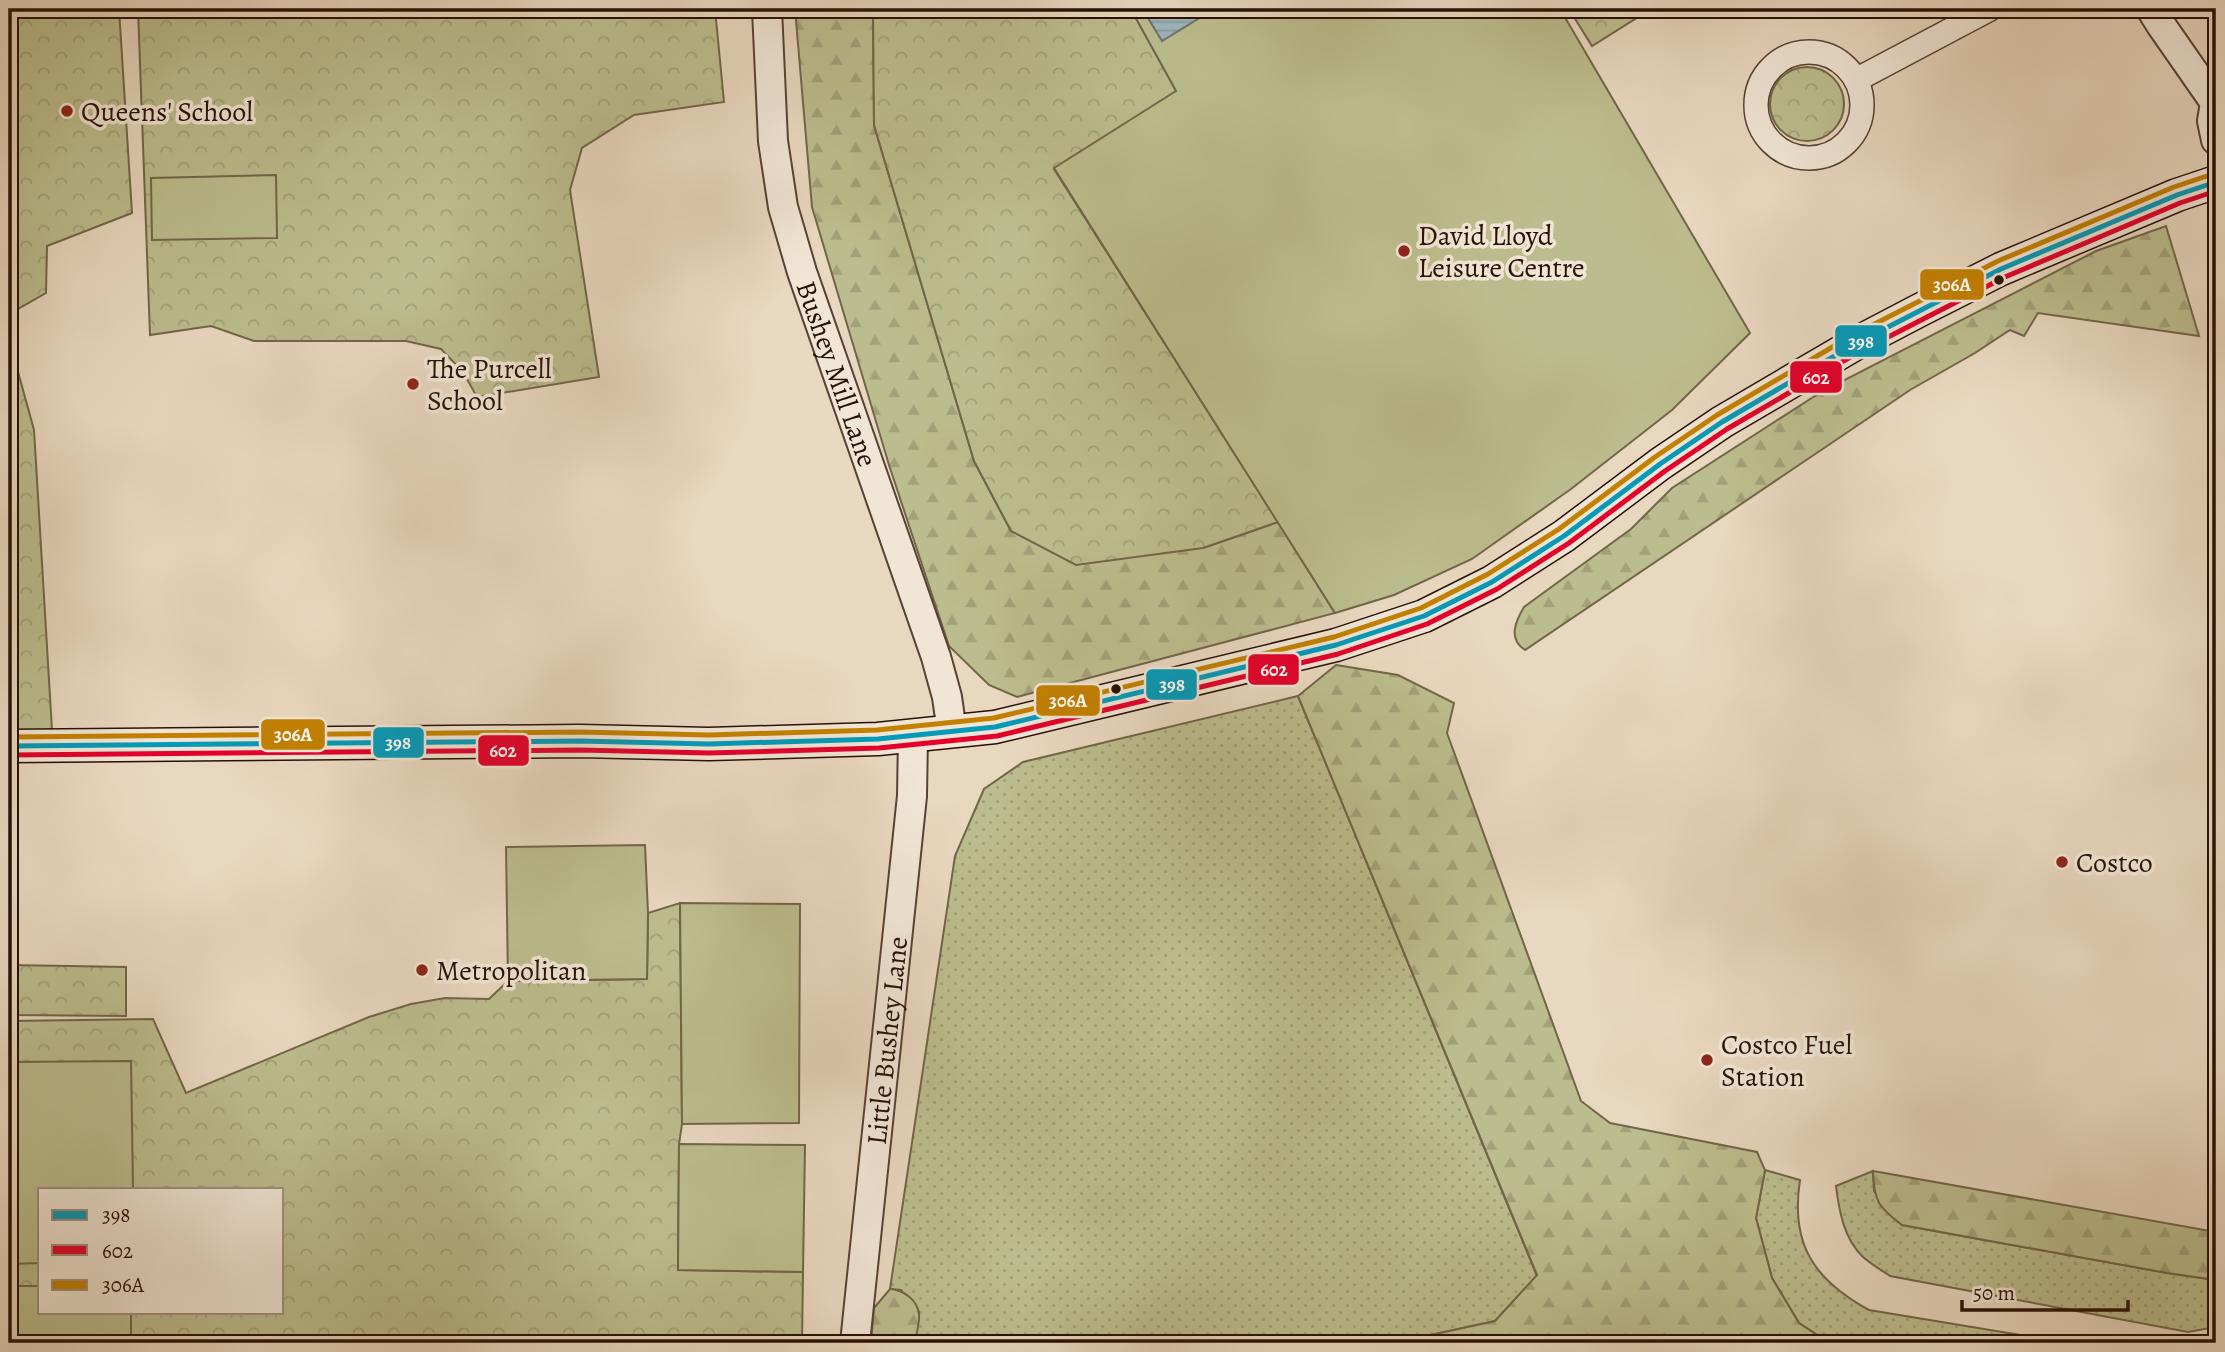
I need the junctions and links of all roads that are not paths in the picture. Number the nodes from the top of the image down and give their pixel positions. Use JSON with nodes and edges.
{"nodes":[{"id":1,"x":768,"y":9,"type":"edge"},
{"id":2,"x":1990,"y":9,"type":"edge"},
{"id":3,"x":2151,"y":9,"type":"edge"},
{"id":4,"x":1856,"y":80,"type":"junction"},
{"id":5,"x":2213,"y":95,"type":"edge"},
{"id":6,"x":2216,"y":141,"type":"edge"},
{"id":7,"x":2216,"y":182,"type":"edge"},
{"id":8,"x":952,"y":732,"type":"junction"},
{"id":9,"x":913,"y":736,"type":"junction"},
{"id":10,"x":9,"y":746,"type":"edge"},
{"id":11,"x":855,"y":1343,"type":"edge"}],
"edges":[{"from":1,"to":8,"type":"street","name":"Bushey Mill Lane"},
{"from":2,"to":4,"type":"street"},
{"from":3,"to":5,"type":"street"},
{"from":4,"to":4,"type":"street"},
{"from":5,"to":6,"type":"street"},
{"from":7,"to":8,"type":"main road"},
{"from":8,"to":9,"type":"main road"},
{"from":9,"to":10,"type":"main road"},
{"from":9,"to":11,"type":"street","name":"Little Bushey Lane"}]}
